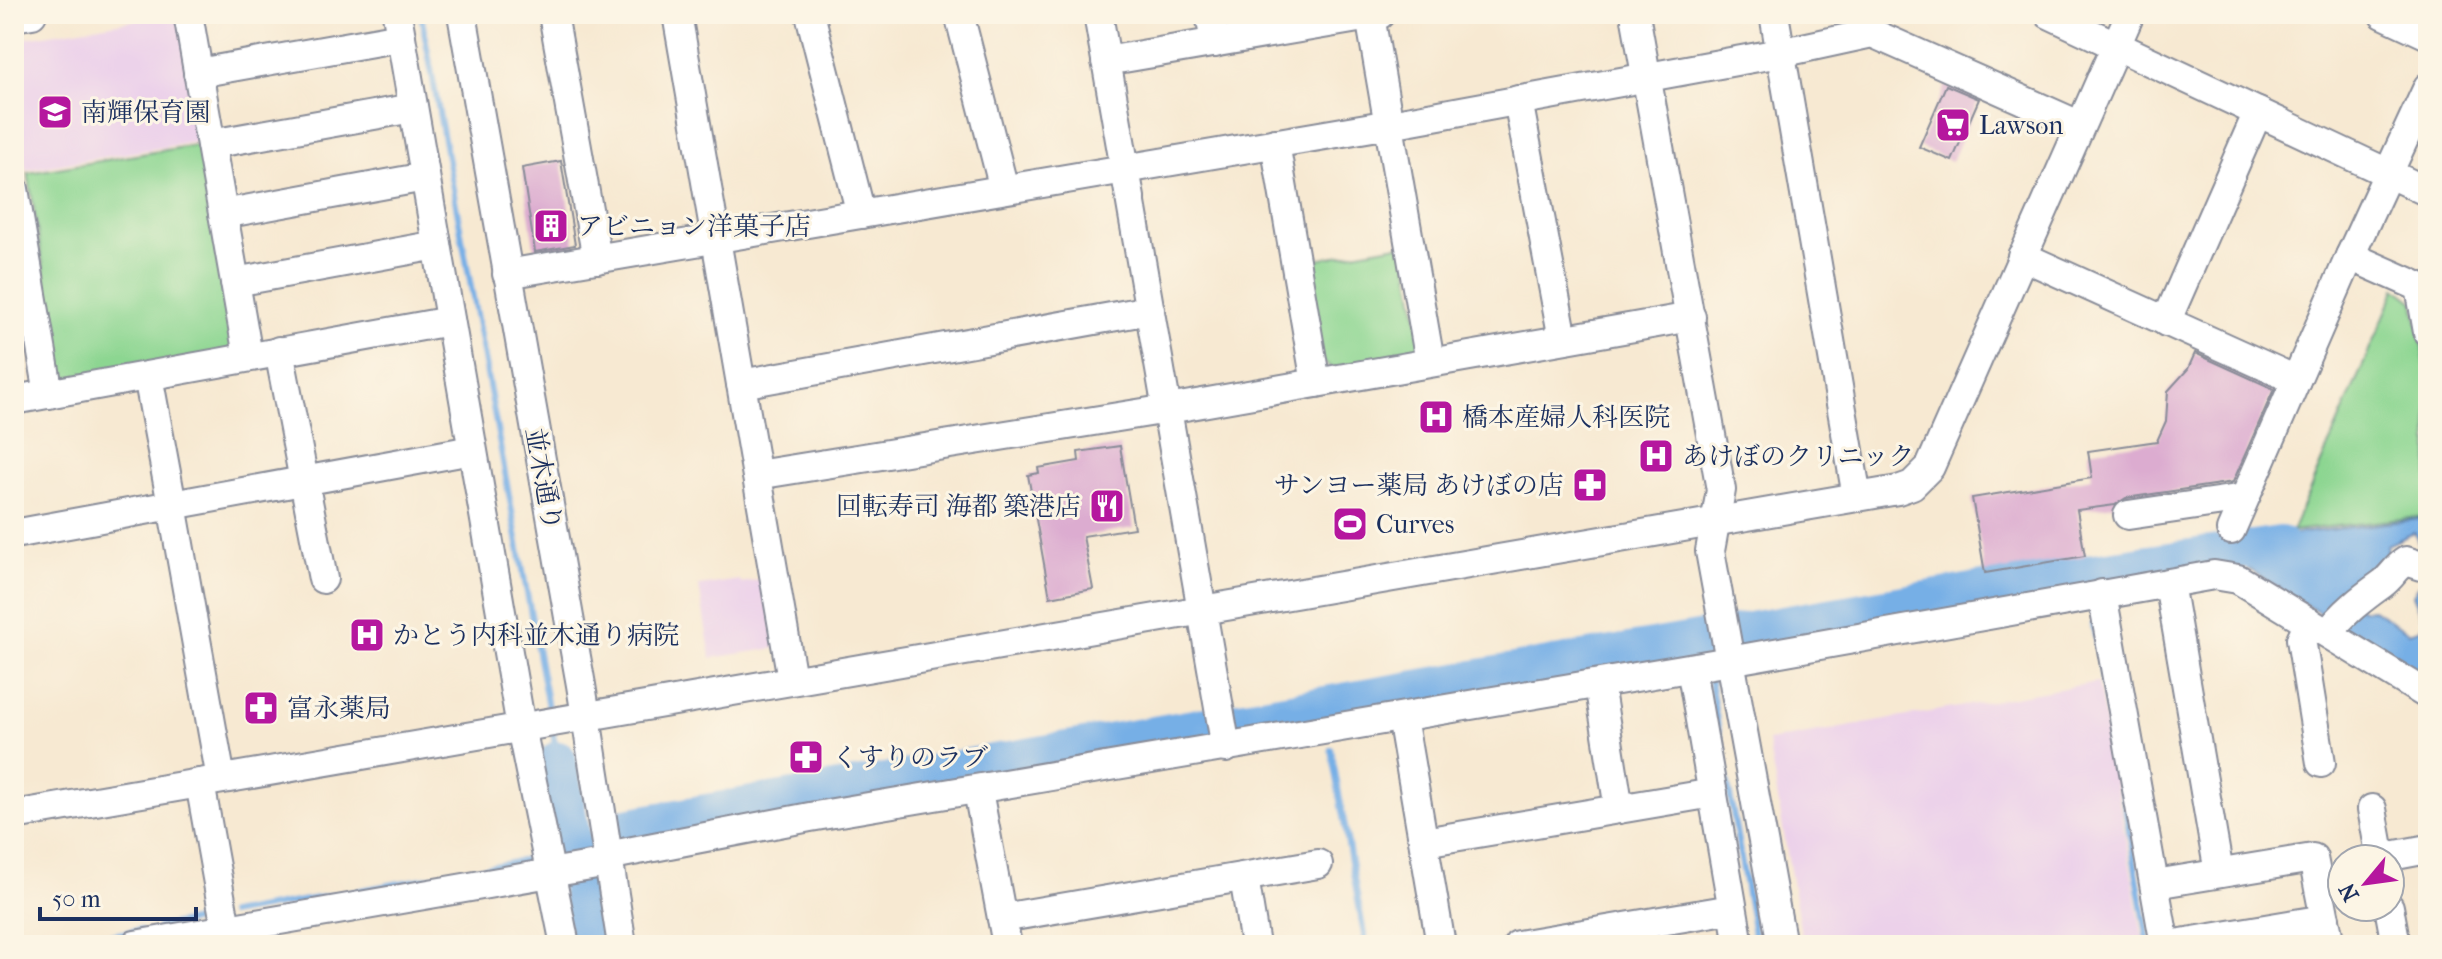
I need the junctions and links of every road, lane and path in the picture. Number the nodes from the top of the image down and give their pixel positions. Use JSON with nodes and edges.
{"nodes":[{"id":1,"x":32,"y":14,"type":"edge"},
{"id":2,"x":188,"y":14,"type":"edge"},
{"id":3,"x":462,"y":14,"type":"edge"},
{"id":4,"x":553,"y":14,"type":"edge"},
{"id":5,"x":677,"y":14,"type":"edge"},
{"id":6,"x":810,"y":14,"type":"edge"},
{"id":7,"x":959,"y":14,"type":"edge"},
{"id":8,"x":1098,"y":14,"type":"edge"},
{"id":9,"x":1210,"y":14,"type":"edge"},
{"id":10,"x":1635,"y":14,"type":"edge"},
{"id":11,"x":1774,"y":14,"type":"edge"},
{"id":12,"x":2049,"y":14,"type":"edge"},
{"id":13,"x":2130,"y":14,"type":"edge"},
{"id":14,"x":2383,"y":14,"type":"edge"},
{"id":15,"x":1375,"y":15,"type":"edge"},
{"id":16,"x":14,"y":17,"type":"edge"},
{"id":17,"x":1313,"y":20,"type":"edge"},
{"id":18,"x":399,"y":25,"type":"edge"},
{"id":19,"x":2428,"y":35,"type":"edge"},
{"id":20,"x":1215,"y":43,"type":"junction"},
{"id":21,"x":2116,"y":44,"type":"junction"},
{"id":22,"x":1780,"y":53,"type":"junction"},
{"id":23,"x":1106,"y":61,"type":"junction"},
{"id":24,"x":198,"y":73,"type":"junction"},
{"id":25,"x":1648,"y":76,"type":"junction"},
{"id":26,"x":2428,"y":87,"type":"edge"},
{"id":27,"x":1518,"y":100,"type":"junction"},
{"id":28,"x":413,"y":108,"type":"junction"},
{"id":29,"x":2258,"y":112,"type":"junction"},
{"id":30,"x":1390,"y":124,"type":"junction"},
{"id":31,"x":2079,"y":125,"type":"junction"},
{"id":32,"x":1275,"y":143,"type":"junction"},
{"id":33,"x":211,"y":144,"type":"junction"},
{"id":34,"x":1125,"y":169,"type":"junction"},
{"id":35,"x":2389,"y":175,"type":"junction"},
{"id":36,"x":425,"y":177,"type":"junction"},
{"id":37,"x":1004,"y":189,"type":"junction"},
{"id":38,"x":14,"y":192,"type":"edge"},
{"id":39,"x":2428,"y":192,"type":"edge"},
{"id":40,"x":223,"y":214,"type":"junction"},
{"id":41,"x":861,"y":214,"type":"junction"},
{"id":42,"x":715,"y":240,"type":"junction"},
{"id":43,"x":437,"y":245,"type":"junction"},
{"id":44,"x":2022,"y":256,"type":"junction"},
{"id":45,"x":2350,"y":256,"type":"junction"},
{"id":46,"x":597,"y":259,"type":"junction"},
{"id":47,"x":507,"y":274,"type":"junction"},
{"id":48,"x":235,"y":282,"type":"junction"},
{"id":49,"x":1150,"y":310,"type":"junction"},
{"id":50,"x":1691,"y":317,"type":"junction"},
{"id":51,"x":25,"y":320,"type":"edge"},
{"id":52,"x":450,"y":321,"type":"junction"},
{"id":53,"x":2166,"y":322,"type":"junction"},
{"id":54,"x":2428,"y":332,"type":"edge"},
{"id":55,"x":1563,"y":339,"type":"junction"},
{"id":56,"x":279,"y":351,"type":"junction"},
{"id":57,"x":248,"y":356,"type":"junction"},
{"id":58,"x":1430,"y":362,"type":"junction"},
{"id":59,"x":148,"y":376,"type":"junction"},
{"id":60,"x":2296,"y":380,"type":"junction"},
{"id":61,"x":1316,"y":383,"type":"junction"},
{"id":62,"x":741,"y":384,"type":"junction"},
{"id":63,"x":49,"y":394,"type":"junction"},
{"id":64,"x":14,"y":400,"type":"edge"},
{"id":65,"x":1168,"y":409,"type":"junction"},
{"id":66,"x":472,"y":450,"type":"junction"},
{"id":67,"x":757,"y":475,"type":"junction"},
{"id":68,"x":303,"y":481,"type":"junction"},
{"id":69,"x":1857,"y":497,"type":"junction"},
{"id":70,"x":2244,"y":498,"type":"junction"},
{"id":71,"x":172,"y":505,"type":"junction"},
{"id":72,"x":2128,"y":515,"type":"dead end"},
{"id":73,"x":1717,"y":520,"type":"junction"},
{"id":74,"x":2231,"y":530,"type":"dead end"},
{"id":75,"x":14,"y":534,"type":"edge"},
{"id":76,"x":2428,"y":568,"type":"edge"},
{"id":77,"x":323,"y":579,"type":"dead end"},
{"id":78,"x":2169,"y":583,"type":"junction"},
{"id":79,"x":2102,"y":594,"type":"junction"},
{"id":80,"x":1201,"y":610,"type":"junction"},
{"id":81,"x":2332,"y":620,"type":"junction"},
{"id":82,"x":1727,"y":646,"type":"junction"},
{"id":83,"x":1691,"y":668,"type":"junction"},
{"id":84,"x":792,"y":679,"type":"junction"},
{"id":85,"x":1599,"y":684,"type":"junction"},
{"id":86,"x":2428,"y":695,"type":"edge"},
{"id":87,"x":575,"y":717,"type":"junction"},
{"id":88,"x":1402,"y":717,"type":"junction"},
{"id":89,"x":528,"y":726,"type":"junction"},
{"id":90,"x":1223,"y":731,"type":"junction"},
{"id":91,"x":2321,"y":763,"type":"dead end"},
{"id":92,"x":210,"y":781,"type":"junction"},
{"id":93,"x":978,"y":791,"type":"junction"},
{"id":94,"x":1713,"y":793,"type":"junction"},
{"id":95,"x":1619,"y":809,"type":"junction"},
{"id":96,"x":2372,"y":809,"type":"dead end"},
{"id":97,"x":14,"y":815,"type":"edge"},
{"id":98,"x":1424,"y":842,"type":"junction"},
{"id":99,"x":2377,"y":843,"type":"edge"},
{"id":100,"x":2428,"y":849,"type":"edge"},
{"id":101,"x":2406,"y":854,"type":"edge"},
{"id":102,"x":602,"y":862,"type":"junction"},
{"id":103,"x":552,"y":864,"type":"junction"},
{"id":104,"x":1318,"y":864,"type":"dead end"},
{"id":105,"x":2219,"y":873,"type":"junction"},
{"id":106,"x":1244,"y":877,"type":"junction"},
{"id":107,"x":2155,"y":884,"type":"junction"},
{"id":108,"x":1732,"y":909,"type":"junction"},
{"id":109,"x":2392,"y":923,"type":"edge"},
{"id":110,"x":230,"y":927,"type":"edge"},
{"id":111,"x":1004,"y":932,"type":"edge"},
{"id":112,"x":2327,"y":932,"type":"edge"},
{"id":113,"x":135,"y":945,"type":"edge"},
{"id":114,"x":565,"y":945,"type":"edge"},
{"id":115,"x":622,"y":945,"type":"edge"},
{"id":116,"x":1255,"y":945,"type":"edge"},
{"id":117,"x":1441,"y":945,"type":"edge"},
{"id":118,"x":1518,"y":945,"type":"edge"},
{"id":119,"x":1739,"y":945,"type":"edge"},
{"id":120,"x":1782,"y":945,"type":"edge"},
{"id":121,"x":2167,"y":945,"type":"edge"},
{"id":122,"x":2396,"y":945,"type":"edge"}],
"edges":[{"from":1,"to":16,"type":"street"},
{"from":2,"to":24,"type":"street"},
{"from":3,"to":47,"type":"street","name":"並木通り"},
{"from":4,"to":46,"type":"street"},
{"from":5,"to":42,"type":"street"},
{"from":6,"to":41,"type":"street"},
{"from":7,"to":37,"type":"street"},
{"from":8,"to":23,"type":"street"},
{"from":9,"to":20,"type":"street"},
{"from":10,"to":25,"type":"street"},
{"from":11,"to":22,"type":"street"},
{"from":12,"to":21,"type":"street"},
{"from":13,"to":21,"type":"street"},
{"from":14,"to":19,"type":"street"},
{"from":15,"to":17,"type":"street"},
{"from":15,"to":30,"type":"street"},
{"from":17,"to":20,"type":"street"},
{"from":18,"to":24,"type":"street"},
{"from":18,"to":28,"type":"street"},
{"from":20,"to":23,"type":"street"},
{"from":21,"to":29,"type":"street"},
{"from":21,"to":31,"type":"street"},
{"from":22,"to":25,"type":"street"},
{"from":22,"to":31,"type":"street"},
{"from":22,"to":69,"type":"street"},
{"from":23,"to":34,"type":"street"},
{"from":24,"to":33,"type":"street"},
{"from":25,"to":27,"type":"street"},
{"from":25,"to":50,"type":"street"},
{"from":26,"to":35,"type":"street"},
{"from":27,"to":30,"type":"street"},
{"from":27,"to":55,"type":"street"},
{"from":28,"to":33,"type":"street"},
{"from":28,"to":36,"type":"street"},
{"from":29,"to":35,"type":"street"},
{"from":29,"to":53,"type":"street"},
{"from":30,"to":32,"type":"street"},
{"from":30,"to":58,"type":"street"},
{"from":31,"to":44,"type":"street"},
{"from":32,"to":34,"type":"street"},
{"from":32,"to":61,"type":"street"},
{"from":33,"to":40,"type":"street"},
{"from":34,"to":37,"type":"street"},
{"from":34,"to":49,"type":"street"},
{"from":35,"to":39,"type":"street"},
{"from":35,"to":45,"type":"street"},
{"from":36,"to":40,"type":"street"},
{"from":36,"to":43,"type":"street"},
{"from":37,"to":41,"type":"street"},
{"from":38,"to":51,"type":"street"},
{"from":40,"to":48,"type":"street"},
{"from":41,"to":42,"type":"street"},
{"from":42,"to":46,"type":"street"},
{"from":42,"to":62,"type":"street"},
{"from":43,"to":48,"type":"street"},
{"from":43,"to":52,"type":"street"},
{"from":44,"to":53,"type":"street"},
{"from":44,"to":69,"type":"street"},
{"from":45,"to":54,"type":"street"},
{"from":45,"to":60,"type":"street"},
{"from":46,"to":47,"type":"street"},
{"from":47,"to":87,"type":"street","name":"並木通り"},
{"from":48,"to":57,"type":"street"},
{"from":49,"to":62,"type":"street"},
{"from":49,"to":65,"type":"street"},
{"from":50,"to":55,"type":"street"},
{"from":50,"to":73,"type":"street"},
{"from":51,"to":63,"type":"street"},
{"from":52,"to":56,"type":"street"},
{"from":52,"to":66,"type":"street"},
{"from":53,"to":60,"type":"street"},
{"from":55,"to":58,"type":"street"},
{"from":56,"to":57,"type":"street"},
{"from":56,"to":68,"type":"street"},
{"from":57,"to":59,"type":"street"},
{"from":58,"to":61,"type":"street"},
{"from":59,"to":63,"type":"street"},
{"from":59,"to":71,"type":"street"},
{"from":60,"to":70,"type":"street"},
{"from":61,"to":65,"type":"street"},
{"from":62,"to":67,"type":"street"},
{"from":63,"to":64,"type":"street"},
{"from":65,"to":67,"type":"street"},
{"from":65,"to":80,"type":"street"},
{"from":66,"to":68,"type":"street"},
{"from":66,"to":89,"type":"street"},
{"from":67,"to":84,"type":"street"},
{"from":68,"to":71,"type":"street"},
{"from":68,"to":77,"type":"street"},
{"from":69,"to":73,"type":"street"},
{"from":70,"to":72,"type":"street"},
{"from":70,"to":74,"type":"street"},
{"from":71,"to":75,"type":"street"},
{"from":71,"to":92,"type":"street"},
{"from":73,"to":80,"type":"street"},
{"from":73,"to":82,"type":"street"},
{"from":76,"to":81,"type":"street"},
{"from":78,"to":79,"type":"street"},
{"from":78,"to":81,"type":"street"},
{"from":78,"to":105,"type":"street"},
{"from":79,"to":82,"type":"street"},
{"from":79,"to":107,"type":"street"},
{"from":80,"to":84,"type":"street"},
{"from":80,"to":90,"type":"street"},
{"from":81,"to":86,"type":"street"},
{"from":81,"to":91,"type":"street"},
{"from":82,"to":83,"type":"street"},
{"from":82,"to":120,"type":"street"},
{"from":83,"to":85,"type":"street"},
{"from":83,"to":94,"type":"street"},
{"from":84,"to":87,"type":"street"},
{"from":85,"to":88,"type":"street"},
{"from":85,"to":95,"type":"street"},
{"from":87,"to":89,"type":"street"},
{"from":87,"to":102,"type":"street","name":"並木通り"},
{"from":88,"to":90,"type":"street"},
{"from":88,"to":98,"type":"street"},
{"from":89,"to":92,"type":"street"},
{"from":89,"to":103,"type":"street"},
{"from":90,"to":93,"type":"street"},
{"from":92,"to":97,"type":"street"},
{"from":92,"to":110,"type":"street"},
{"from":93,"to":102,"type":"street"},
{"from":93,"to":111,"type":"street"},
{"from":94,"to":95,"type":"street"},
{"from":94,"to":108,"type":"street"},
{"from":95,"to":98,"type":"street"},
{"from":96,"to":99,"type":"street"},
{"from":98,"to":117,"type":"street"},
{"from":100,"to":101,"type":"street"},
{"from":102,"to":103,"type":"street"},
{"from":102,"to":115,"type":"street","name":"並木通り"},
{"from":103,"to":110,"type":"street"},
{"from":103,"to":114,"type":"street"},
{"from":104,"to":106,"type":"street"},
{"from":105,"to":107,"type":"street"},
{"from":105,"to":112,"type":"street"},
{"from":106,"to":111,"type":"street"},
{"from":106,"to":116,"type":"street"},
{"from":107,"to":121,"type":"street"},
{"from":108,"to":118,"type":"street"},
{"from":108,"to":119,"type":"street"},
{"from":109,"to":122,"type":"street"},
{"from":110,"to":113,"type":"street"},
{"from":112,"to":121,"type":"street"}]}
